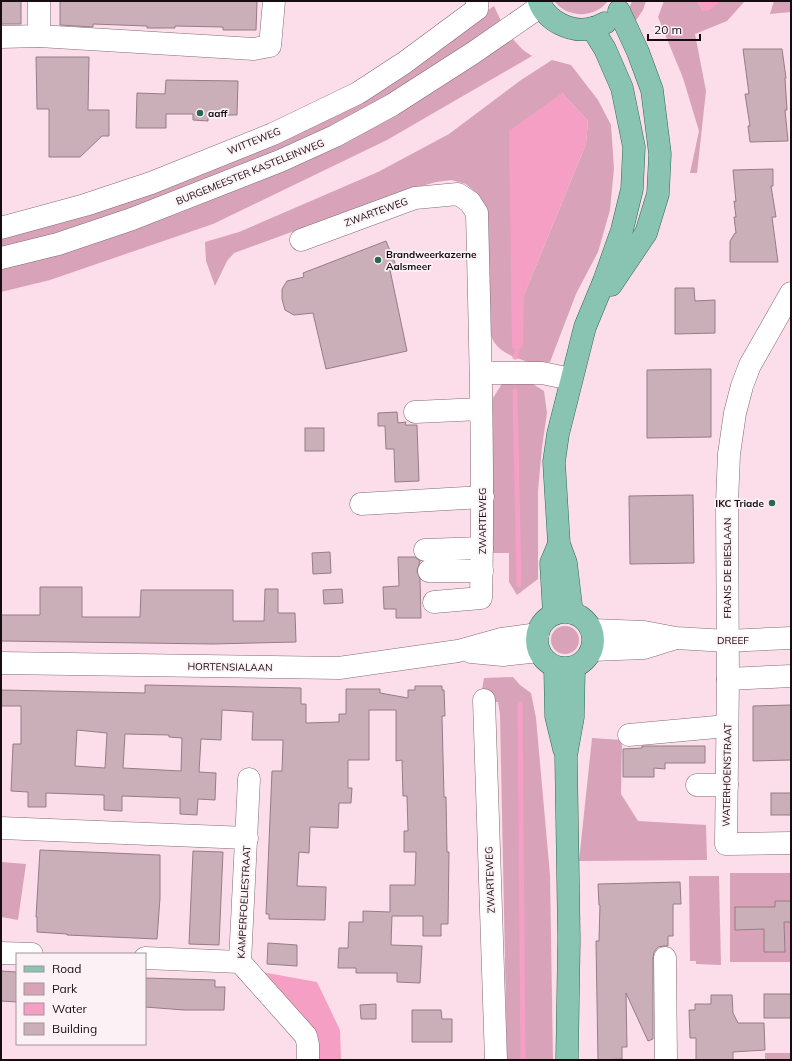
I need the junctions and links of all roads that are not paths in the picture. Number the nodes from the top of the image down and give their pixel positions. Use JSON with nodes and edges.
{"nodes":[{"id":1,"x":39,"y":1,"type":"edge"},
{"id":2,"x":274,"y":1,"type":"edge"},
{"id":3,"x":476,"y":1,"type":"edge"},
{"id":4,"x":540,"y":4,"type":"edge"},
{"id":5,"x":622,"y":6,"type":"edge"},
{"id":6,"x":592,"y":28,"type":"junction"},
{"id":7,"x":39,"y":36,"type":"junction"},
{"id":8,"x":1,"y":37,"type":"edge"},
{"id":9,"x":1,"y":228,"type":"edge"},
{"id":10,"x":301,"y":240,"type":"dead end"},
{"id":11,"x":1,"y":258,"type":"edge"},
{"id":12,"x":791,"y":293,"type":"edge"},
{"id":13,"x":585,"y":327,"type":"junction"},
{"id":14,"x":481,"y":373,"type":"junction"},
{"id":15,"x":571,"y":379,"type":"junction"},
{"id":16,"x":481,"y":409,"type":"junction"},
{"id":17,"x":414,"y":412,"type":"dead end"},
{"id":18,"x":483,"y":497,"type":"junction"},
{"id":19,"x":360,"y":504,"type":"dead end"},
{"id":20,"x":482,"y":548,"type":"junction"},
{"id":21,"x":425,"y":550,"type":"dead end"},
{"id":22,"x":429,"y":571,"type":"dead end"},
{"id":23,"x":482,"y":571,"type":"junction"},
{"id":24,"x":434,"y":602,"type":"dead end"},
{"id":25,"x":563,"y":614,"type":"junction"},
{"id":26,"x":791,"y":638,"type":"edge"},
{"id":27,"x":592,"y":640,"type":"junction"},
{"id":28,"x":727,"y":641,"type":"junction"},
{"id":29,"x":538,"y":643,"type":"junction"},
{"id":30,"x":1,"y":663,"type":"edge"},
{"id":31,"x":565,"y":667,"type":"junction"},
{"id":32,"x":791,"y":676,"type":"edge"},
{"id":33,"x":728,"y":679,"type":"junction"},
{"id":34,"x":484,"y":700,"type":"dead end"},
{"id":35,"x":728,"y":726,"type":"junction"},
{"id":36,"x":628,"y":735,"type":"dead end"},
{"id":37,"x":249,"y":779,"type":"dead end"},
{"id":38,"x":697,"y":785,"type":"dead end"},
{"id":39,"x":727,"y":785,"type":"junction"},
{"id":40,"x":1,"y":828,"type":"edge"},
{"id":41,"x":247,"y":838,"type":"junction"},
{"id":42,"x":791,"y":843,"type":"edge"},
{"id":43,"x":1,"y":953,"type":"edge"},
{"id":44,"x":16,"y":953,"type":"edge"},
{"id":45,"x":146,"y":958,"type":"edge"},
{"id":46,"x":665,"y":958,"type":"dead end"},
{"id":47,"x":240,"y":962,"type":"junction"},
{"id":48,"x":308,"y":1060,"type":"edge"},
{"id":49,"x":496,"y":1060,"type":"edge"},
{"id":50,"x":567,"y":1060,"type":"edge"},
{"id":51,"x":666,"y":1060,"type":"edge"}],
"edges":[{"from":1,"to":7,"type":"street"},
{"from":2,"to":7,"type":"street"},
{"from":3,"to":9,"type":"street","name":"WITTEWEG"},
{"from":4,"to":6,"type":"main road"},
{"from":4,"to":11,"type":"street","name":"BURGEMEESTER KASTELEINWEG"},
{"from":5,"to":6,"type":"main road"},
{"from":5,"to":13,"type":"main road"},
{"from":6,"to":13,"type":"main road"},
{"from":7,"to":8,"type":"street"},
{"from":10,"to":14,"type":"street","name":"ZWARTEWEG"},
{"from":12,"to":28,"type":"street","name":"FRANS DE BIESLAAN"},
{"from":13,"to":15,"type":"main road"},
{"from":14,"to":15,"type":"street"},
{"from":14,"to":16,"type":"street","name":"ZWARTEWEG"},
{"from":15,"to":25,"type":"main road"},
{"from":16,"to":17,"type":"street"},
{"from":16,"to":18,"type":"street","name":"ZWARTEWEG"},
{"from":18,"to":19,"type":"street"},
{"from":18,"to":20,"type":"street","name":"ZWARTEWEG"},
{"from":20,"to":21,"type":"street"},
{"from":20,"to":23,"type":"street","name":"ZWARTEWEG"},
{"from":22,"to":23,"type":"street"},
{"from":23,"to":24,"type":"street","name":"ZWARTEWEG"},
{"from":25,"to":27,"type":"main road"},
{"from":25,"to":29,"type":"main road"},
{"from":26,"to":28,"type":"street","name":"DREEF"},
{"from":27,"to":28,"type":"street","name":"DREEF"},
{"from":27,"to":31,"type":"main road"},
{"from":28,"to":33,"type":"street","name":"WATERHOENSTRAAT"},
{"from":29,"to":30,"type":"street","name":"HORTENSIALAAN"},
{"from":29,"to":31,"type":"main road"},
{"from":31,"to":50,"type":"main road"},
{"from":32,"to":33,"type":"street"},
{"from":33,"to":35,"type":"street","name":"WATERHOENSTRAAT"},
{"from":34,"to":49,"type":"street","name":"ZWARTEWEG"},
{"from":35,"to":36,"type":"street"},
{"from":35,"to":39,"type":"street","name":"WATERHOENSTRAAT"},
{"from":37,"to":41,"type":"street","name":"KAMPERFOELIESTRAAT"},
{"from":38,"to":39,"type":"street"},
{"from":39,"to":42,"type":"street","name":"WATERHOENSTRAAT"},
{"from":40,"to":41,"type":"street","name":"KAMPERFOELIESTRAAT"},
{"from":41,"to":47,"type":"street","name":"KAMPERFOELIESTRAAT"},
{"from":43,"to":44,"type":"street"},
{"from":45,"to":47,"type":"street"},
{"from":46,"to":51,"type":"street"},
{"from":47,"to":48,"type":"street","name":"KAMPERFOELIESTRAAT"}]}
